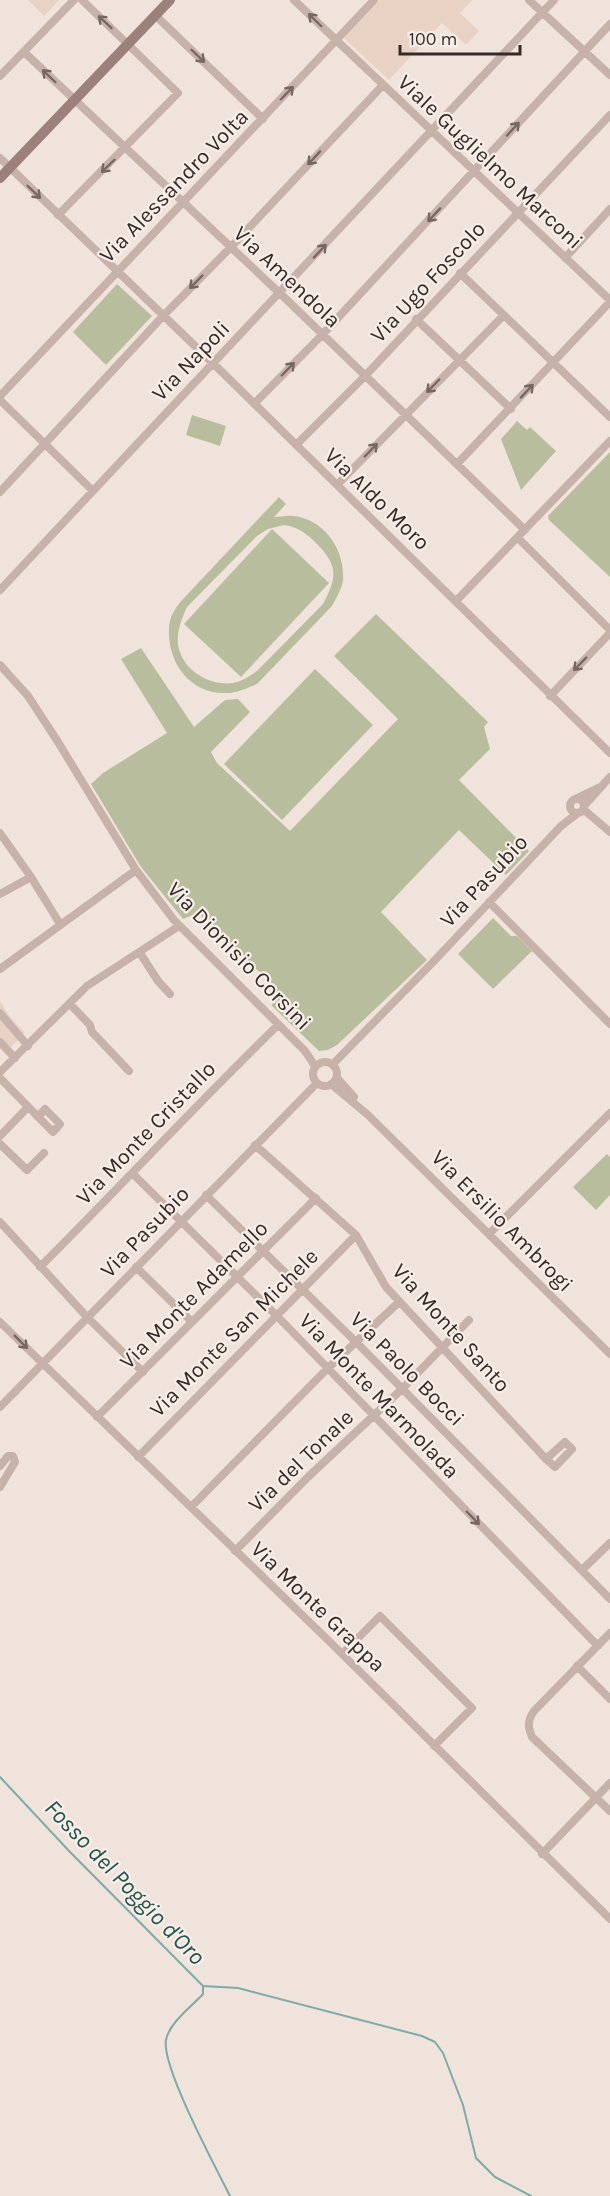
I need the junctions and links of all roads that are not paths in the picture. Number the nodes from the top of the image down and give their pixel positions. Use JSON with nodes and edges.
{"nodes":[{"id":1,"x":74,"y":0,"type":"edge"},
{"id":2,"x":82,"y":0,"type":"edge"},
{"id":3,"x":170,"y":0,"type":"edge"},
{"id":4,"x":294,"y":0,"type":"edge"},
{"id":5,"x":374,"y":0,"type":"edge"},
{"id":6,"x":529,"y":0,"type":"edge"},
{"id":7,"x":554,"y":0,"type":"edge"},
{"id":8,"x":542,"y":12,"type":"junction"},
{"id":9,"x":155,"y":15,"type":"junction"},
{"id":10,"x":610,"y":24,"type":"edge"},
{"id":11,"x":337,"y":41,"type":"junction"},
{"id":12,"x":128,"y":44,"type":"junction"},
{"id":13,"x":585,"y":51,"type":"junction"},
{"id":14,"x":24,"y":52,"type":"junction"},
{"id":15,"x":610,"y":75,"type":"edge"},
{"id":16,"x":0,"y":76,"type":"edge"},
{"id":17,"x":383,"y":85,"type":"junction"},
{"id":18,"x":74,"y":100,"type":"junction"},
{"id":19,"x":610,"y":115,"type":"edge"},
{"id":20,"x":263,"y":119,"type":"junction"},
{"id":21,"x":432,"y":132,"type":"junction"},
{"id":22,"x":124,"y":148,"type":"junction"},
{"id":23,"x":0,"y":158,"type":"edge"},
{"id":24,"x":9,"y":168,"type":"junction"},
{"id":25,"x":473,"y":172,"type":"junction"},
{"id":26,"x":0,"y":178,"type":"edge"},
{"id":27,"x":183,"y":203,"type":"junction"},
{"id":28,"x":610,"y":209,"type":"edge"},
{"id":29,"x":517,"y":212,"type":"junction"},
{"id":30,"x":58,"y":215,"type":"junction"},
{"id":31,"x":230,"y":248,"type":"junction"},
{"id":32,"x":565,"y":258,"type":"junction"},
{"id":33,"x":116,"y":272,"type":"junction"},
{"id":34,"x":460,"y":273,"type":"junction"},
{"id":35,"x":280,"y":294,"type":"junction"},
{"id":36,"x":610,"y":301,"type":"edge"},
{"id":37,"x":504,"y":315,"type":"junction"},
{"id":38,"x":163,"y":316,"type":"junction"},
{"id":39,"x":416,"y":320,"type":"junction"},
{"id":40,"x":322,"y":335,"type":"junction"},
{"id":41,"x":458,"y":359,"type":"junction"},
{"id":42,"x":553,"y":363,"type":"junction"},
{"id":43,"x":213,"y":364,"type":"junction"},
{"id":44,"x":365,"y":376,"type":"junction"},
{"id":45,"x":0,"y":398,"type":"edge"},
{"id":46,"x":254,"y":404,"type":"junction"},
{"id":47,"x":511,"y":409,"type":"junction"},
{"id":48,"x":405,"y":415,"type":"junction"},
{"id":49,"x":610,"y":417,"type":"edge"},
{"id":50,"x":610,"y":441,"type":"edge"},
{"id":51,"x":45,"y":444,"type":"junction"},
{"id":52,"x":296,"y":445,"type":"junction"},
{"id":53,"x":457,"y":464,"type":"junction"},
{"id":54,"x":337,"y":485,"type":"junction"},
{"id":55,"x":93,"y":491,"type":"junction"},
{"id":56,"x":0,"y":492,"type":"edge"},
{"id":57,"x":525,"y":530,"type":"junction"},
{"id":58,"x":518,"y":538,"type":"junction"},
{"id":59,"x":0,"y":590,"type":"edge"},
{"id":60,"x":456,"y":601,"type":"junction"},
{"id":61,"x":610,"y":631,"type":"edge"},
{"id":62,"x":0,"y":665,"type":"edge"},
{"id":63,"x":550,"y":696,"type":"junction"},
{"id":64,"x":610,"y":753,"type":"edge"},
{"id":65,"x":610,"y":777,"type":"edge"},
{"id":66,"x":600,"y":787,"type":"junction"},
{"id":67,"x":572,"y":803,"type":"junction"},
{"id":68,"x":582,"y":809,"type":"junction"},
{"id":69,"x":561,"y":826,"type":"junction"},
{"id":70,"x":610,"y":832,"type":"edge"},
{"id":71,"x":0,"y":833,"type":"edge"},
{"id":72,"x":136,"y":870,"type":"junction"},
{"id":73,"x":30,"y":877,"type":"junction"},
{"id":74,"x":0,"y":894,"type":"edge"},
{"id":75,"x":489,"y":902,"type":"junction"},
{"id":76,"x":60,"y":924,"type":"junction"},
{"id":77,"x":179,"y":926,"type":"junction"},
{"id":78,"x":140,"y":953,"type":"junction"},
{"id":79,"x":0,"y":969,"type":"edge"},
{"id":80,"x":170,"y":994,"type":"dead end"},
{"id":81,"x":70,"y":1004,"type":"junction"},
{"id":82,"x":0,"y":1013,"type":"edge"},
{"id":83,"x":610,"y":1024,"type":"edge"},
{"id":84,"x":278,"y":1025,"type":"junction"},
{"id":85,"x":0,"y":1042,"type":"edge"},
{"id":86,"x":28,"y":1046,"type":"junction"},
{"id":87,"x":15,"y":1058,"type":"junction"},
{"id":88,"x":333,"y":1064,"type":"junction"},
{"id":89,"x":315,"y":1066,"type":"junction"},
{"id":90,"x":129,"y":1071,"type":"dead end"},
{"id":91,"x":0,"y":1072,"type":"edge"},
{"id":92,"x":0,"y":1078,"type":"edge"},
{"id":93,"x":334,"y":1081,"type":"junction"},
{"id":94,"x":317,"y":1083,"type":"junction"},
{"id":95,"x":28,"y":1107,"type":"junction"},
{"id":96,"x":610,"y":1113,"type":"edge"},
{"id":97,"x":38,"y":1117,"type":"dead end"},
{"id":98,"x":0,"y":1136,"type":"edge"},
{"id":99,"x":0,"y":1144,"type":"edge"},
{"id":100,"x":255,"y":1145,"type":"junction"},
{"id":101,"x":44,"y":1153,"type":"dead end"},
{"id":102,"x":133,"y":1174,"type":"junction"},
{"id":103,"x":206,"y":1195,"type":"junction"},
{"id":104,"x":316,"y":1198,"type":"junction"},
{"id":105,"x":181,"y":1220,"type":"junction"},
{"id":106,"x":0,"y":1222,"type":"edge"},
{"id":107,"x":489,"y":1234,"type":"junction"},
{"id":108,"x":356,"y":1235,"type":"junction"},
{"id":109,"x":264,"y":1250,"type":"junction"},
{"id":110,"x":40,"y":1267,"type":"junction"},
{"id":111,"x":136,"y":1267,"type":"junction"},
{"id":112,"x":238,"y":1277,"type":"junction"},
{"id":113,"x":302,"y":1289,"type":"junction"},
{"id":114,"x":399,"y":1302,"type":"junction"},
{"id":115,"x":277,"y":1316,"type":"junction"},
{"id":116,"x":87,"y":1317,"type":"junction"},
{"id":117,"x":469,"y":1320,"type":"dead end"},
{"id":118,"x":192,"y":1322,"type":"junction"},
{"id":119,"x":1,"y":1326,"type":"edge"},
{"id":120,"x":357,"y":1343,"type":"junction"},
{"id":121,"x":442,"y":1347,"type":"junction"},
{"id":122,"x":610,"y":1354,"type":"edge"},
{"id":123,"x":42,"y":1363,"type":"junction"},
{"id":124,"x":327,"y":1369,"type":"junction"},
{"id":125,"x":143,"y":1372,"type":"junction"},
{"id":126,"x":402,"y":1389,"type":"junction"},
{"id":127,"x":0,"y":1407,"type":"edge"},
{"id":128,"x":373,"y":1416,"type":"junction"},
{"id":129,"x":97,"y":1417,"type":"junction"},
{"id":130,"x":138,"y":1456,"type":"junction"},
{"id":131,"x":546,"y":1459,"type":"dead end"},
{"id":132,"x":0,"y":1466,"type":"edge"},
{"id":133,"x":0,"y":1487,"type":"edge"},
{"id":134,"x":192,"y":1507,"type":"junction"},
{"id":135,"x":610,"y":1543,"type":"edge"},
{"id":136,"x":235,"y":1551,"type":"junction"},
{"id":137,"x":582,"y":1570,"type":"junction"},
{"id":138,"x":610,"y":1599,"type":"edge"},
{"id":139,"x":610,"y":1634,"type":"edge"},
{"id":140,"x":598,"y":1646,"type":"junction"},
{"id":141,"x":342,"y":1654,"type":"junction"},
{"id":142,"x":578,"y":1666,"type":"junction"},
{"id":143,"x":610,"y":1699,"type":"edge"},
{"id":144,"x":434,"y":1746,"type":"junction"},
{"id":145,"x":610,"y":1783,"type":"edge"},
{"id":146,"x":596,"y":1797,"type":"junction"},
{"id":147,"x":610,"y":1811,"type":"edge"},
{"id":148,"x":542,"y":1854,"type":"junction"},
{"id":149,"x":610,"y":1919,"type":"edge"}],
"edges":[{"from":1,"to":14,"type":"street"},
{"from":12,"to":2,"type":"street","one_way":true},
{"from":3,"to":9,"type":"street"},
{"from":11,"to":4,"type":"street","name":"Viale Guglielmo Marconi","one_way":true},
{"from":5,"to":11,"type":"street","name":"Via Alessandro Volta"},
{"from":6,"to":8,"type":"street"},
{"from":7,"to":8,"type":"street","name":"Via Napoli"},
{"from":8,"to":13,"type":"street"},
{"from":8,"to":21,"type":"street","name":"Via Napoli"},
{"from":9,"to":12,"type":"street"},
{"from":9,"to":20,"type":"street","one_way":true},
{"from":10,"to":13,"type":"street"},
{"from":11,"to":17,"type":"street","name":"Viale Guglielmo Marconi"},
{"from":20,"to":11,"type":"street","name":"Via Alessandro Volta","one_way":true},
{"from":12,"to":18,"type":"street"},
{"from":12,"to":22,"type":"street"},
{"from":13,"to":15,"type":"street"},
{"from":25,"to":13,"type":"street","one_way":true},
{"from":14,"to":16,"type":"street"},
{"from":18,"to":14,"type":"street","name":"Via Amendola","one_way":true},
{"from":17,"to":21,"type":"street","name":"Viale Guglielmo Marconi"},
{"from":17,"to":31,"type":"street","one_way":true},
{"from":18,"to":22,"type":"street","name":"Via Amendola"},
{"from":18,"to":24,"type":"street"},
{"from":19,"to":29,"type":"street","name":"Via Ugo Foscolo"},
{"from":20,"to":27,"type":"street","name":"Via Alessandro Volta"},
{"from":21,"to":25,"type":"street","name":"Viale Guglielmo Marconi"},
{"from":35,"to":21,"type":"street","name":"Via Napoli","one_way":true},
{"from":22,"to":27,"type":"street","name":"Via Amendola"},
{"from":22,"to":30,"type":"street","one_way":true},
{"from":23,"to":24,"type":"street","name":"Via Aldo Moro"},
{"from":24,"to":26,"type":"street"},
{"from":24,"to":30,"type":"street","name":"Via Aldo Moro","one_way":true},
{"from":25,"to":29,"type":"street","name":"Viale Guglielmo Marconi"},
{"from":25,"to":40,"type":"street","one_way":true},
{"from":27,"to":31,"type":"street","name":"Via Amendola"},
{"from":27,"to":33,"type":"street","name":"Via Alessandro Volta"},
{"from":28,"to":32,"type":"street"},
{"from":29,"to":32,"type":"street","name":"Viale Guglielmo Marconi"},
{"from":29,"to":34,"type":"street","name":"Via Ugo Foscolo"},
{"from":30,"to":33,"type":"street","name":"Via Aldo Moro"},
{"from":31,"to":35,"type":"street","name":"Via Amendola"},
{"from":31,"to":38,"type":"street","one_way":true},
{"from":32,"to":36,"type":"street","name":"Viale Guglielmo Marconi"},
{"from":33,"to":38,"type":"street","name":"Via Aldo Moro"},
{"from":33,"to":45,"type":"street","name":"Via Alessandro Volta"},
{"from":34,"to":37,"type":"street"},
{"from":34,"to":39,"type":"street","name":"Via Ugo Foscolo"},
{"from":35,"to":40,"type":"street","name":"Via Amendola"},
{"from":35,"to":43,"type":"street","name":"Via Napoli"},
{"from":36,"to":42,"type":"street"},
{"from":37,"to":41,"type":"street"},
{"from":37,"to":42,"type":"street"},
{"from":38,"to":43,"type":"street","name":"Via Aldo Moro"},
{"from":38,"to":51,"type":"street"},
{"from":39,"to":41,"type":"street"},
{"from":39,"to":44,"type":"street","name":"Via Ugo Foscolo"},
{"from":40,"to":44,"type":"street","name":"Via Amendola"},
{"from":46,"to":40,"type":"street","one_way":true},
{"from":41,"to":47,"type":"street"},
{"from":41,"to":48,"type":"street","one_way":true},
{"from":47,"to":42,"type":"street","one_way":true},
{"from":42,"to":49,"type":"street"},
{"from":43,"to":46,"type":"street","name":"Via Aldo Moro"},
{"from":43,"to":55,"type":"street","name":"Via Napoli"},
{"from":44,"to":48,"type":"street","name":"Via Amendola"},
{"from":44,"to":52,"type":"street","name":"Via Ugo Foscolo"},
{"from":45,"to":51,"type":"street"},
{"from":46,"to":52,"type":"street","name":"Via Aldo Moro"},
{"from":47,"to":53,"type":"street"},
{"from":48,"to":53,"type":"street","name":"Via Amendola"},
{"from":54,"to":48,"type":"street","one_way":true},
{"from":50,"to":57,"type":"street"},
{"from":51,"to":55,"type":"street"},
{"from":51,"to":56,"type":"street"},
{"from":52,"to":54,"type":"street","name":"Via Aldo Moro"},
{"from":53,"to":57,"type":"street","name":"Via Amendola"},
{"from":54,"to":60,"type":"street","name":"Via Aldo Moro"},
{"from":55,"to":59,"type":"street","name":"Via Napoli"},
{"from":57,"to":58,"type":"street"},
{"from":58,"to":60,"type":"street"},
{"from":58,"to":61,"type":"street"},
{"from":60,"to":63,"type":"street","name":"Via Aldo Moro"},
{"from":61,"to":63,"type":"street","one_way":true},
{"from":62,"to":72,"type":"street","name":"Via Dionisio Corsini"},
{"from":63,"to":64,"type":"street","name":"Via Aldo Moro"},
{"from":65,"to":66,"type":"street","name":"Via Pasubio"},
{"from":66,"to":67,"type":"street","name":"Via Pasubio"},
{"from":66,"to":68,"type":"street","name":"Via Pasubio"},
{"from":67,"to":68,"type":"street"},
{"from":67,"to":68,"type":"street"},
{"from":67,"to":69,"type":"street","name":"Via Pasubio"},
{"from":68,"to":69,"type":"street","name":"Via Pasubio"},
{"from":68,"to":70,"type":"street"},
{"from":69,"to":75,"type":"street","name":"Via Pasubio"},
{"from":71,"to":73,"type":"street"},
{"from":72,"to":76,"type":"street"},
{"from":72,"to":77,"type":"street","name":"Via Dionisio Corsini"},
{"from":73,"to":74,"type":"street"},
{"from":73,"to":76,"type":"street"},
{"from":75,"to":83,"type":"street"},
{"from":75,"to":88,"type":"street","name":"Via Pasubio"},
{"from":76,"to":79,"type":"street"},
{"from":77,"to":78,"type":"street"},
{"from":77,"to":84,"type":"street","name":"Via Dionisio Corsini"},
{"from":78,"to":80,"type":"street"},
{"from":78,"to":81,"type":"street"},
{"from":81,"to":86,"type":"street"},
{"from":81,"to":90,"type":"street"},
{"from":82,"to":86,"type":"street"},
{"from":84,"to":89,"type":"street","name":"Via Dionisio Corsini"},
{"from":84,"to":102,"type":"street","name":"Via Monte Cristallo"},
{"from":85,"to":87,"type":"street"},
{"from":86,"to":87,"type":"street"},
{"from":87,"to":91,"type":"street"},
{"from":88,"to":89,"type":"street"},
{"from":88,"to":93,"type":"street"},
{"from":89,"to":94,"type":"street"},
{"from":92,"to":95,"type":"street"},
{"from":93,"to":94,"type":"street"},
{"from":93,"to":107,"type":"street","name":"Via Ersilio Ambrogi"},
{"from":94,"to":100,"type":"street","name":"Via Pasubio"},
{"from":95,"to":97,"type":"street"},
{"from":95,"to":98,"type":"street"},
{"from":96,"to":107,"type":"street"},
{"from":99,"to":101,"type":"street"},
{"from":100,"to":103,"type":"street","name":"Via Pasubio"},
{"from":100,"to":104,"type":"street","name":"Via Monte Santo"},
{"from":102,"to":105,"type":"street","name":"Via Monte Marmolada"},
{"from":102,"to":110,"type":"street","name":"Via Monte Cristallo"},
{"from":103,"to":105,"type":"street","name":"Via Pasubio"},
{"from":103,"to":109,"type":"street","name":"Via Paolo Bocci"},
{"from":104,"to":108,"type":"street","name":"Via Monte Santo"},
{"from":104,"to":109,"type":"street","name":"Via Monte Adamello"},
{"from":105,"to":111,"type":"street","name":"Via Pasubio"},
{"from":105,"to":112,"type":"street","name":"Via Monte Marmolada"},
{"from":106,"to":110,"type":"street"},
{"from":107,"to":122,"type":"street","name":"Via Ersilio Ambrogi"},
{"from":108,"to":113,"type":"street","name":"Via Monte San Michele"},
{"from":108,"to":114,"type":"street","name":"Via Monte Santo"},
{"from":109,"to":112,"type":"street","name":"Via Monte Adamello"},
{"from":109,"to":113,"type":"street","name":"Via Paolo Bocci"},
{"from":110,"to":116,"type":"street"},
{"from":111,"to":116,"type":"street","name":"Via Pasubio"},
{"from":111,"to":118,"type":"street"},
{"from":112,"to":115,"type":"street","name":"Via Monte Marmolada"},
{"from":112,"to":118,"type":"street","name":"Via Monte Adamello"},
{"from":113,"to":115,"type":"street","name":"Via Monte San Michele"},
{"from":113,"to":120,"type":"street","name":"Via Paolo Bocci"},
{"from":114,"to":120,"type":"street"},
{"from":114,"to":121,"type":"street","name":"Via Monte Santo"},
{"from":115,"to":124,"type":"street","name":"Via Monte Marmolada"},
{"from":115,"to":130,"type":"street","name":"Via Monte San Michele"},
{"from":116,"to":123,"type":"street","name":"Via Pasubio"},
{"from":116,"to":125,"type":"street"},
{"from":117,"to":121,"type":"street","name":"Via del Tonale"},
{"from":118,"to":125,"type":"street","name":"Via Monte Adamello"},
{"from":119,"to":123,"type":"street","name":"Via Monte Grappa","one_way":true},
{"from":120,"to":124,"type":"street"},
{"from":120,"to":126,"type":"street","name":"Via Paolo Bocci"},
{"from":121,"to":126,"type":"street","name":"Via del Tonale"},
{"from":121,"to":131,"type":"street","name":"Via Monte Santo"},
{"from":123,"to":127,"type":"street","name":"Via Pasubio"},
{"from":123,"to":129,"type":"street","name":"Via Monte Grappa"},
{"from":124,"to":128,"type":"street","name":"Via Monte Marmolada"},
{"from":124,"to":134,"type":"street"},
{"from":125,"to":129,"type":"street","name":"Via Monte Adamello"},
{"from":126,"to":128,"type":"street","name":"Via del Tonale"},
{"from":126,"to":137,"type":"street","name":"Via Paolo Bocci"},
{"from":128,"to":136,"type":"street","name":"Via del Tonale"},
{"from":128,"to":140,"type":"street","name":"Via Monte Marmolada","one_way":true},
{"from":129,"to":130,"type":"street","name":"Via Monte Grappa"},
{"from":130,"to":134,"type":"street","name":"Via Monte Grappa"},
{"from":132,"to":133,"type":"street"},
{"from":134,"to":136,"type":"street","name":"Via Monte Grappa"},
{"from":135,"to":137,"type":"street"},
{"from":136,"to":141,"type":"street","name":"Via Monte Grappa"},
{"from":137,"to":138,"type":"street","name":"Via Paolo Bocci"},
{"from":139,"to":140,"type":"street"},
{"from":140,"to":142,"type":"street"},
{"from":141,"to":144,"type":"street","name":"Via Monte Grappa"},
{"from":141,"to":144,"type":"street"},
{"from":142,"to":143,"type":"street"},
{"from":142,"to":146,"type":"street"},
{"from":144,"to":148,"type":"street","name":"Via Monte Grappa"},
{"from":145,"to":146,"type":"street"},
{"from":146,"to":147,"type":"street"},
{"from":146,"to":148,"type":"street"},
{"from":148,"to":149,"type":"street","name":"Via Monte Grappa"}]}
